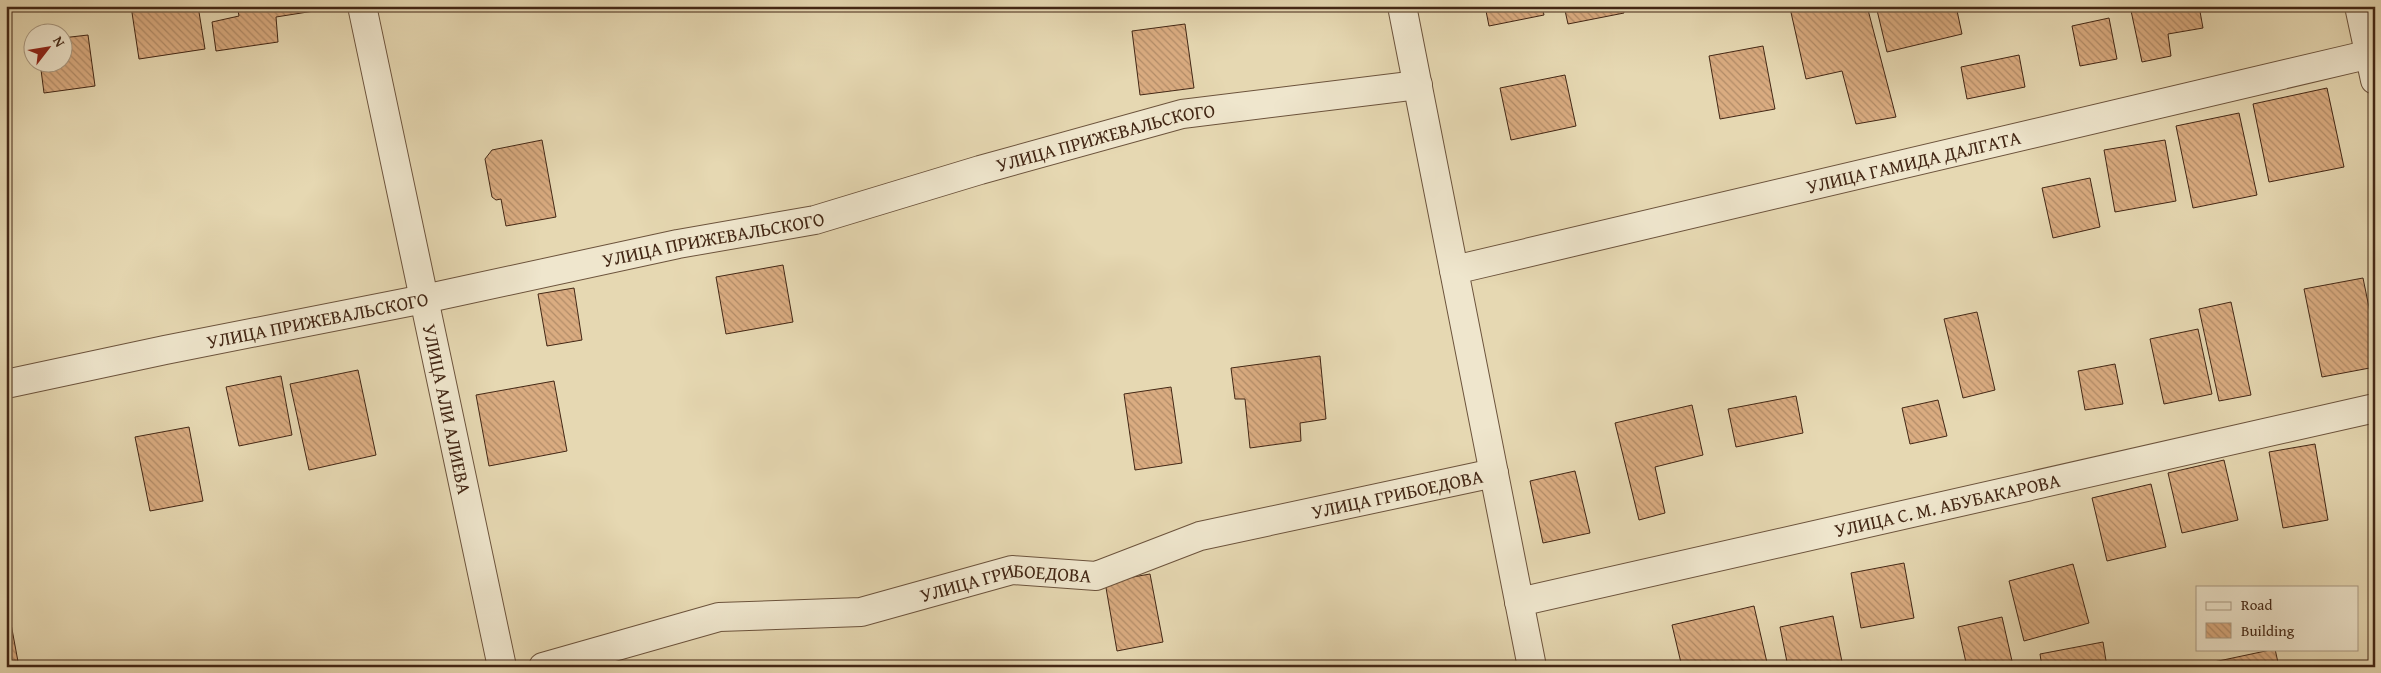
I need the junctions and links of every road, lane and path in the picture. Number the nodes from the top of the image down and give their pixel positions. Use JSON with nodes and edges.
{"nodes":[{"id":1,"x":362,"y":6,"type":"edge"},
{"id":2,"x":1402,"y":6,"type":"edge"},
{"id":3,"x":2359,"y":6,"type":"edge"},
{"id":4,"x":2373,"y":62,"type":"edge"},
{"id":5,"x":1418,"y":85,"type":"junction"},
{"id":6,"x":1454,"y":270,"type":"junction"},
{"id":7,"x":424,"y":299,"type":"junction"},
{"id":8,"x":6,"y":384,"type":"edge"},
{"id":9,"x":2375,"y":408,"type":"edge"},
{"id":10,"x":1494,"y":473,"type":"junction"},
{"id":11,"x":1519,"y":602,"type":"junction"},
{"id":12,"x":502,"y":667,"type":"edge"},
{"id":13,"x":543,"y":667,"type":"edge"},
{"id":14,"x":1532,"y":667,"type":"edge"}],
"edges":[{"from":1,"to":7,"type":"street","name":"УЛИЦА АЛИ АЛИЕВА"},
{"from":2,"to":5,"type":"street"},
{"from":3,"to":4,"type":"street"},
{"from":4,"to":6,"type":"street","name":"УЛИЦА ГАМИДА ДАЛГАТА"},
{"from":5,"to":6,"type":"street"},
{"from":5,"to":7,"type":"street","name":"УЛИЦА ПРИЖЕВАЛЬСКОГО"},
{"from":6,"to":10,"type":"street"},
{"from":7,"to":8,"type":"street","name":"УЛИЦА ПРИЖЕВАЛЬСКОГО"},
{"from":7,"to":12,"type":"street","name":"УЛИЦА АЛИ АЛИЕВА"},
{"from":9,"to":11,"type":"street","name":"УЛИЦА С. М. АБУБАКАРОВА"},
{"from":10,"to":11,"type":"street"},
{"from":10,"to":13,"type":"street","name":"УЛИЦА ГРИБОЕДОВА"},
{"from":11,"to":14,"type":"street"}]}
